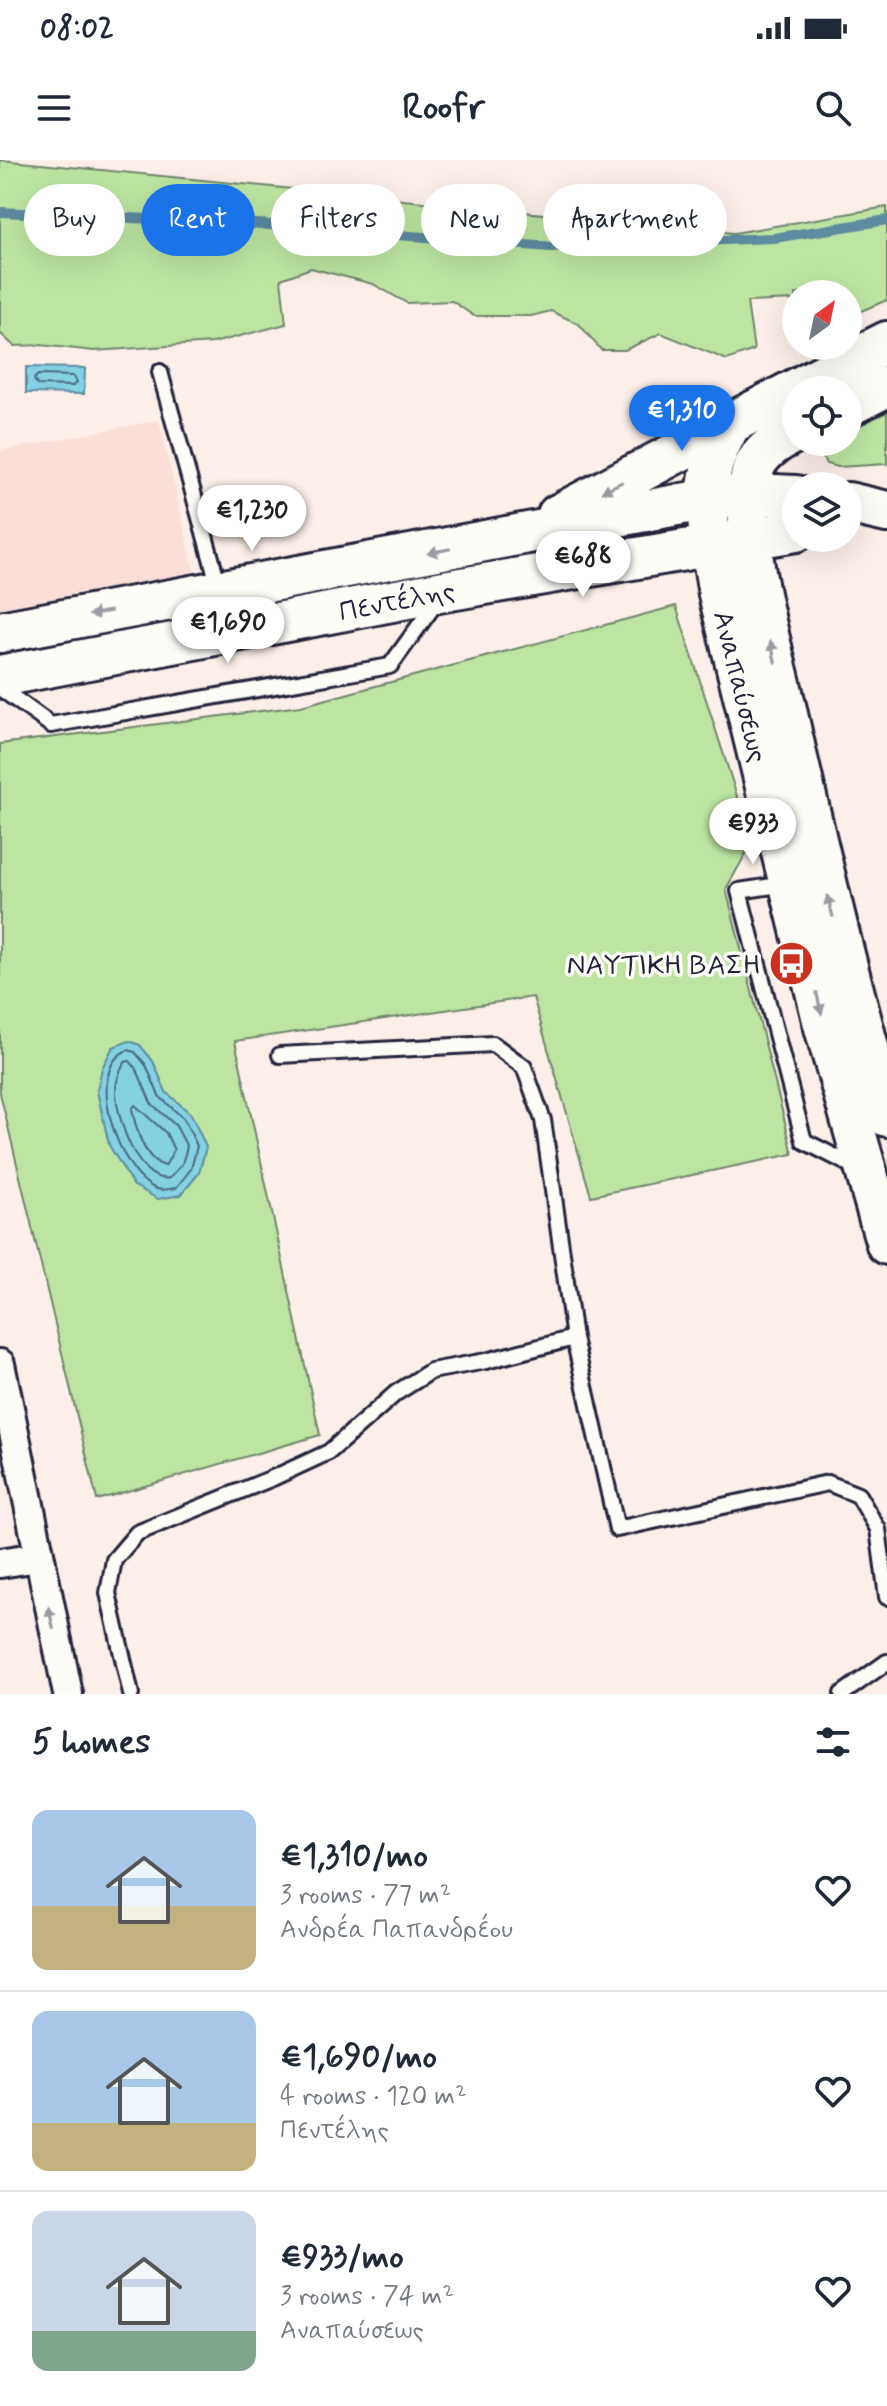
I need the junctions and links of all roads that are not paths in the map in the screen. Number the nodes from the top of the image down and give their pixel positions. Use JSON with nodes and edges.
{"nodes":[{"id":1,"x":887,"y":342,"type":"edge"},
{"id":2,"x":160,"y":372,"type":"dead end"},
{"id":3,"x":887,"y":386,"type":"edge"},
{"id":4,"x":862,"y":399,"type":"edge"},
{"id":5,"x":730,"y":424,"type":"junction"},
{"id":6,"x":782,"y":440,"type":"edge"},
{"id":7,"x":750,"y":494,"type":"junction"},
{"id":8,"x":782,"y":495,"type":"edge"},
{"id":9,"x":709,"y":499,"type":"junction"},
{"id":10,"x":862,"y":507,"type":"edge"},
{"id":11,"x":887,"y":514,"type":"edge"},
{"id":12,"x":862,"y":520,"type":"edge"},
{"id":13,"x":782,"y":533,"type":"edge"},
{"id":14,"x":515,"y":537,"type":"junction"},
{"id":15,"x":751,"y":539,"type":"junction"},
{"id":16,"x":712,"y":545,"type":"junction"},
{"id":17,"x":221,"y":591,"type":"junction"},
{"id":18,"x":444,"y":591,"type":"junction"},
{"id":19,"x":0,"y":632,"type":"edge"},
{"id":20,"x":0,"y":676,"type":"edge"},
{"id":21,"x":0,"y":688,"type":"edge"},
{"id":22,"x":790,"y":883,"type":"junction"},
{"id":23,"x":280,"y":1055,"type":"dead end"},
{"id":24,"x":887,"y":1116,"type":"edge"},
{"id":25,"x":865,"y":1172,"type":"junction"},
{"id":26,"x":887,"y":1244,"type":"edge"},
{"id":27,"x":574,"y":1338,"type":"junction"},
{"id":28,"x":0,"y":1364,"type":"edge"},
{"id":29,"x":38,"y":1557,"type":"junction"},
{"id":30,"x":0,"y":1563,"type":"edge"},
{"id":31,"x":887,"y":1597,"type":"edge"},
{"id":32,"x":887,"y":1662,"type":"edge"},
{"id":33,"x":68,"y":1694,"type":"edge"},
{"id":34,"x":131,"y":1694,"type":"edge"},
{"id":35,"x":842,"y":1694,"type":"edge"}],
"edges":[{"from":1,"to":5,"type":"main road"},
{"from":2,"to":17,"type":"lane"},
{"from":3,"to":4,"type":"main road"},
{"from":5,"to":9,"type":"main road","name":"Αναπαύσεως"},
{"from":5,"to":14,"type":"main road","one_way":true},
{"from":6,"to":7,"type":"main road","name":"Αναπαύσεως"},
{"from":7,"to":8,"type":"main road","name":"Πεντέλης"},
{"from":7,"to":9,"type":"main road","name":"Πεντέλης"},
{"from":7,"to":15,"type":"main road","name":"Αναπαύσεως"},
{"from":9,"to":14,"type":"main road","name":"Πεντέλης"},
{"from":9,"to":16,"type":"main road","name":"Αναπαύσεως"},
{"from":10,"to":11,"type":"main road"},
{"from":11,"to":12,"type":"main road"},
{"from":13,"to":15,"type":"main road","name":"Πεντέλης"},
{"from":14,"to":17,"type":"main road","name":"Πεντέλης","one_way":true},
{"from":15,"to":16,"type":"main road","name":"Πεντέλης"},
{"from":24,"to":15,"type":"main road","name":"Αναπαύσεως","one_way":true},
{"from":16,"to":18,"type":"main road","name":"Πεντέλης"},
{"from":16,"to":22,"type":"main road","name":"Αναπαύσεως"},
{"from":17,"to":19,"type":"main road","name":"Πεντέλης","one_way":true},
{"from":18,"to":20,"type":"main road","name":"Πεντέλης"},
{"from":18,"to":21,"type":"lane"},
{"from":22,"to":25,"type":"main road","name":"Αναπαύσεως","one_way":true},
{"from":22,"to":25,"type":"lane"},
{"from":23,"to":27,"type":"lane"},
{"from":25,"to":26,"type":"main road","name":"Αναπαύσεως"},
{"from":27,"to":31,"type":"lane"},
{"from":27,"to":34,"type":"lane"},
{"from":28,"to":29,"type":"street"},
{"from":29,"to":30,"type":"street"},
{"from":33,"to":29,"type":"street","one_way":true},
{"from":32,"to":35,"type":"lane"}]}
